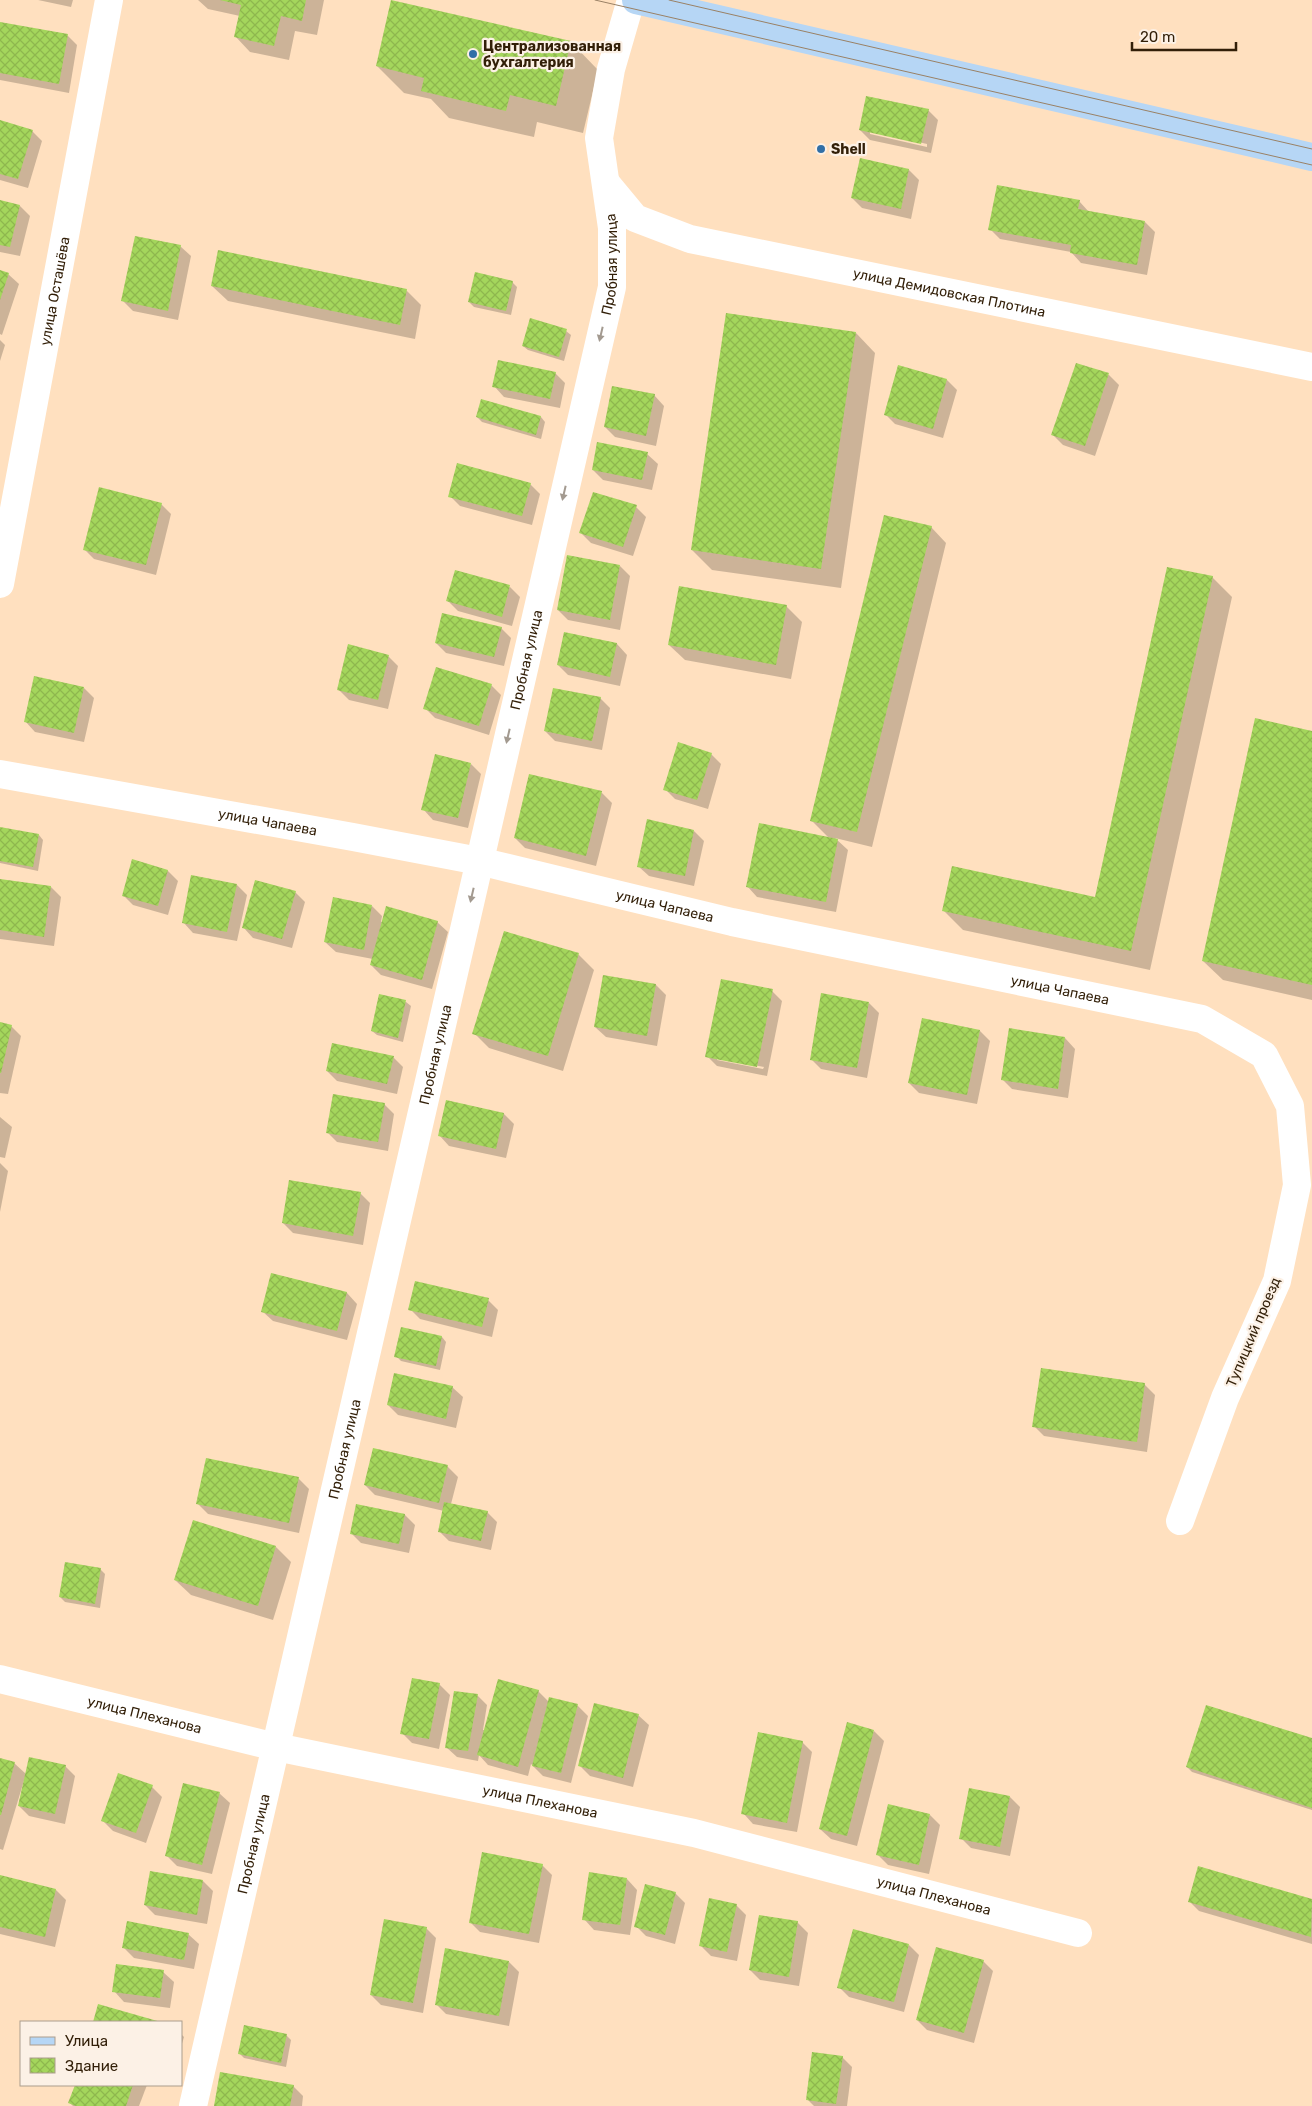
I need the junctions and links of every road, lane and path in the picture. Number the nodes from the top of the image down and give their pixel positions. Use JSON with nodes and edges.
{"nodes":[{"id":1,"x":110,"y":0,"type":"edge"},
{"id":2,"x":631,"y":0,"type":"edge"},
{"id":3,"x":636,"y":0,"type":"edge"},
{"id":4,"x":1312,"y":157,"type":"edge"},
{"id":5,"x":605,"y":181,"type":"junction"},
{"id":6,"x":1312,"y":367,"type":"edge"},
{"id":7,"x":0,"y":584,"type":"edge"},
{"id":8,"x":0,"y":774,"type":"edge"},
{"id":9,"x":479,"y":862,"type":"junction"},
{"id":10,"x":1290,"y":1106,"type":"joint"},
{"id":11,"x":1180,"y":1521,"type":"dead end"},
{"id":12,"x":0,"y":1678,"type":"edge"},
{"id":13,"x":276,"y":1747,"type":"junction"},
{"id":14,"x":1078,"y":1933,"type":"dead end"},
{"id":15,"x":193,"y":2106,"type":"edge"}],
"edges":[{"from":1,"to":7,"type":"street","name":"улица Осташёва"},
{"from":2,"to":5,"type":"street","name":"Пробная улица"},
{"from":3,"to":4,"type":"main road"},
{"from":5,"to":6,"type":"street","name":"улица Демидовская Плотина"},
{"from":5,"to":9,"type":"street","name":"Пробная улица","one_way":true},
{"from":8,"to":9,"type":"street","name":"улица Чапаева"},
{"from":9,"to":10,"type":"street","name":"улица Чапаева"},
{"from":9,"to":13,"type":"street","name":"Пробная улица","one_way":true},
{"from":10,"to":11,"type":"street","name":"Тупицкий проезд"},
{"from":12,"to":13,"type":"street","name":"улица Плеханова"},
{"from":13,"to":14,"type":"street","name":"улица Плеханова"},
{"from":13,"to":15,"type":"street","name":"Пробная улица"}]}
